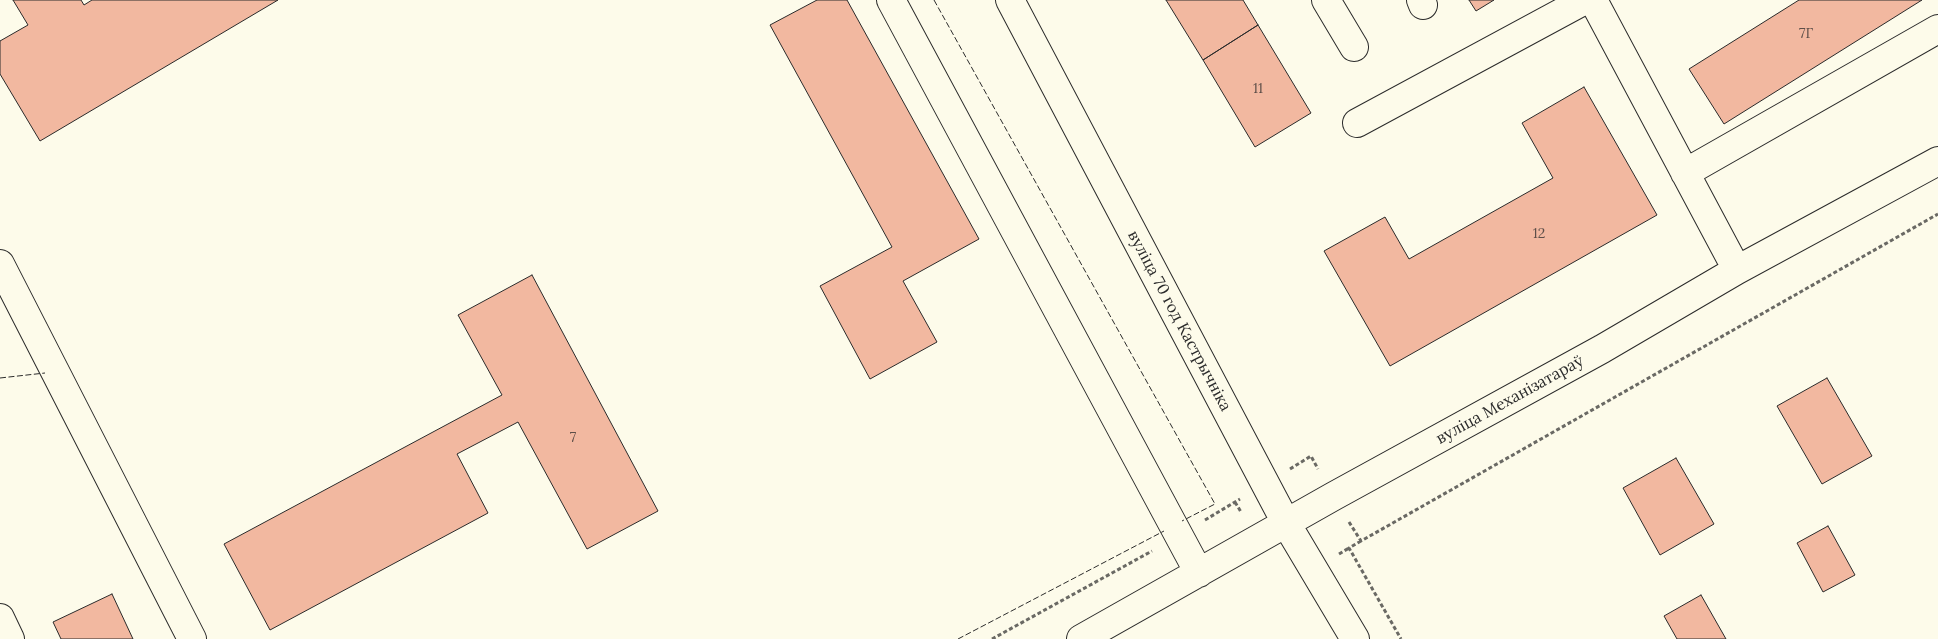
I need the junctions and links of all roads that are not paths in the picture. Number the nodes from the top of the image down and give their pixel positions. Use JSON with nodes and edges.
{"nodes":[{"id":1,"x":891,"y":0,"type":"edge"},
{"id":2,"x":1010,"y":0,"type":"edge"},
{"id":3,"x":1326,"y":0,"type":"edge"},
{"id":4,"x":1585,"y":0,"type":"edge"},
{"id":5,"x":1593,"y":0,"type":"edge"},
{"id":6,"x":1938,"y":29,"type":"edge"},
{"id":7,"x":1354,"y":46,"type":"dead end"},
{"id":8,"x":1357,"y":123,"type":"dead end"},
{"id":9,"x":1938,"y":160,"type":"edge"},
{"id":10,"x":1685,"y":173,"type":"junction"},
{"id":11,"x":1737,"y":270,"type":"junction"},
{"id":12,"x":2,"y":274,"type":"edge"},
{"id":13,"x":1286,"y":524,"type":"junction"},
{"id":14,"x":1199,"y":573,"type":"junction"},
{"id":15,"x":0,"y":618,"type":"edge"},
{"id":16,"x":10,"y":639,"type":"edge"},
{"id":17,"x":192,"y":639,"type":"edge"},
{"id":18,"x":1081,"y":639,"type":"edge"},
{"id":19,"x":1355,"y":639,"type":"edge"}],
"edges":[{"from":1,"to":14,"type":"street"},
{"from":2,"to":13,"type":"street","name":"вуліца 70 год Кастрычніка"},
{"from":3,"to":7,"type":"street"},
{"from":4,"to":8,"type":"street"},
{"from":5,"to":10,"type":"street"},
{"from":6,"to":10,"type":"street"},
{"from":9,"to":11,"type":"street","name":"вуліца Механізатараў"},
{"from":10,"to":11,"type":"street"},
{"from":11,"to":13,"type":"street","name":"вуліца Механізатараў"},
{"from":12,"to":17,"type":"street"},
{"from":13,"to":14,"type":"street","name":"вуліца Механізатараў"},
{"from":13,"to":19,"type":"street","name":"вуліца 70 год Кастрычніка"},
{"from":14,"to":18,"type":"street","name":"вуліца Механізатараў"},
{"from":15,"to":16,"type":"street"}]}
